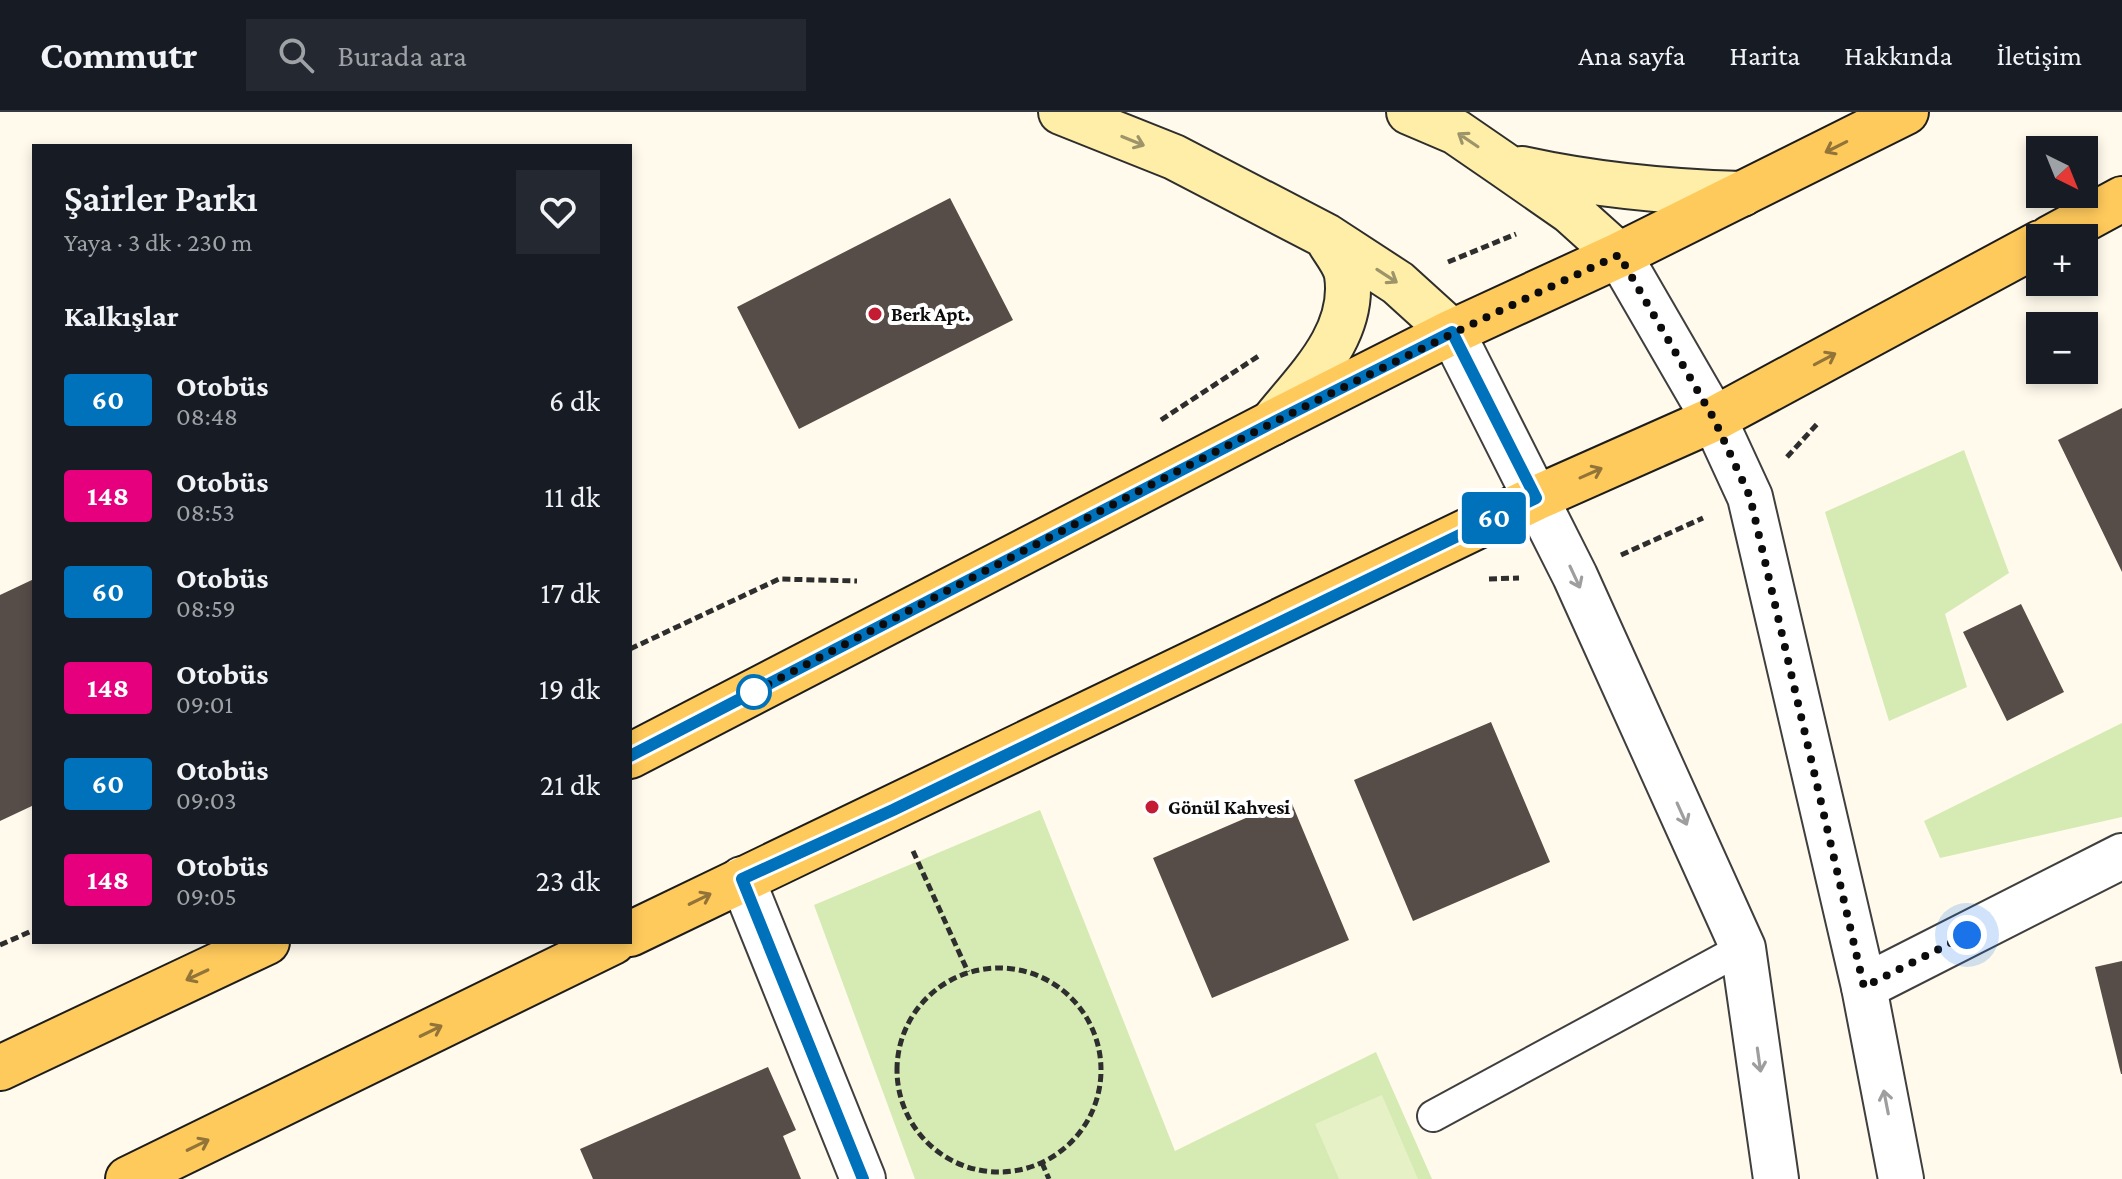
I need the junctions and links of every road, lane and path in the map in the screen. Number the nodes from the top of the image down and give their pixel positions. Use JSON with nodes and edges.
{"nodes":[{"id":1,"x":1061,"y":112,"type":"edge"},
{"id":2,"x":1409,"y":112,"type":"edge"},
{"id":3,"x":1906,"y":112,"type":"edge"},
{"id":4,"x":1504,"y":165,"type":"junction"},
{"id":5,"x":1742,"y":194,"type":"junction"},
{"id":6,"x":2122,"y":199,"type":"edge"},
{"id":7,"x":1570,"y":211,"type":"junction"},
{"id":8,"x":2076,"y":224,"type":"edge"},
{"id":9,"x":1326,"y":236,"type":"junction"},
{"id":10,"x":2026,"y":251,"type":"edge"},
{"id":11,"x":1619,"y":255,"type":"junction"},
{"id":12,"x":1398,"y":283,"type":"junction"},
{"id":13,"x":1452,"y":332,"type":"junction"},
{"id":14,"x":1268,"y":351,"type":"dead end"},
{"id":15,"x":1714,"y":419,"type":"junction"},
{"id":16,"x":1272,"y":423,"type":"junction"},
{"id":17,"x":1148,"y":428,"type":"dead end"},
{"id":18,"x":1536,"y":498,"type":"junction"},
{"id":19,"x":864,"y":581,"type":"dead end"},
{"id":20,"x":632,"y":648,"type":"edge"},
{"id":21,"x":632,"y":755,"type":"edge"},
{"id":22,"x":911,"y":847,"type":"dead end"},
{"id":23,"x":2122,"y":856,"type":"edge"},
{"id":24,"x":742,"y":879,"type":"junction"},
{"id":25,"x":32,"y":931,"type":"edge"},
{"id":26,"x":632,"y":933,"type":"edge"},
{"id":27,"x":263,"y":944,"type":"edge"},
{"id":28,"x":609,"y":944,"type":"edge"},
{"id":29,"x":0,"y":945,"type":"edge"},
{"id":30,"x":1743,"y":948,"type":"junction"},
{"id":31,"x":968,"y":972,"type":"junction"},
{"id":32,"x":1864,"y":987,"type":"junction"},
{"id":33,"x":0,"y":1068,"type":"edge"},
{"id":34,"x":1433,"y":1116,"type":"dead end"},
{"id":35,"x":1042,"y":1163,"type":"junction"},
{"id":36,"x":128,"y":1179,"type":"edge"},
{"id":37,"x":863,"y":1179,"type":"edge"},
{"id":38,"x":1049,"y":1179,"type":"edge"},
{"id":39,"x":1776,"y":1179,"type":"edge"},
{"id":40,"x":1901,"y":1179,"type":"edge"}],
"edges":[{"from":1,"to":9,"type":"main road","one_way":true},
{"from":4,"to":2,"type":"main road","one_way":true},
{"from":3,"to":5,"type":"main road","one_way":true},
{"from":4,"to":5,"type":"main road"},
{"from":4,"to":7,"type":"main road"},
{"from":5,"to":11,"type":"main road"},
{"from":6,"to":8,"type":"main road"},
{"from":7,"to":11,"type":"main road"},
{"from":7,"to":12,"type":"path"},
{"from":9,"to":12,"type":"main road","one_way":true},
{"from":9,"to":16,"type":"main road"},
{"from":15,"to":10,"type":"main road","one_way":true},
{"from":11,"to":13,"type":"main road"},
{"from":11,"to":15,"type":"street"},
{"from":12,"to":13,"type":"main road"},
{"from":13,"to":16,"type":"main road"},
{"from":13,"to":18,"type":"street"},
{"from":14,"to":17,"type":"path"},
{"from":18,"to":15,"type":"main road","one_way":true},
{"from":15,"to":32,"type":"street"},
{"from":16,"to":21,"type":"main road"},
{"from":18,"to":24,"type":"main road"},
{"from":18,"to":30,"type":"street","one_way":true},
{"from":19,"to":20,"type":"path"},
{"from":22,"to":31,"type":"path"},
{"from":23,"to":32,"type":"street"},
{"from":26,"to":24,"type":"main road","one_way":true},
{"from":24,"to":37,"type":"street"},
{"from":25,"to":29,"type":"path"},
{"from":27,"to":33,"type":"main road","one_way":true},
{"from":36,"to":28,"type":"main road","one_way":true},
{"from":30,"to":34,"type":"lane"},
{"from":30,"to":39,"type":"street","one_way":true},
{"from":31,"to":35,"type":"path"},
{"from":31,"to":35,"type":"path"},
{"from":40,"to":32,"type":"street","one_way":true},
{"from":35,"to":38,"type":"path"}]}
